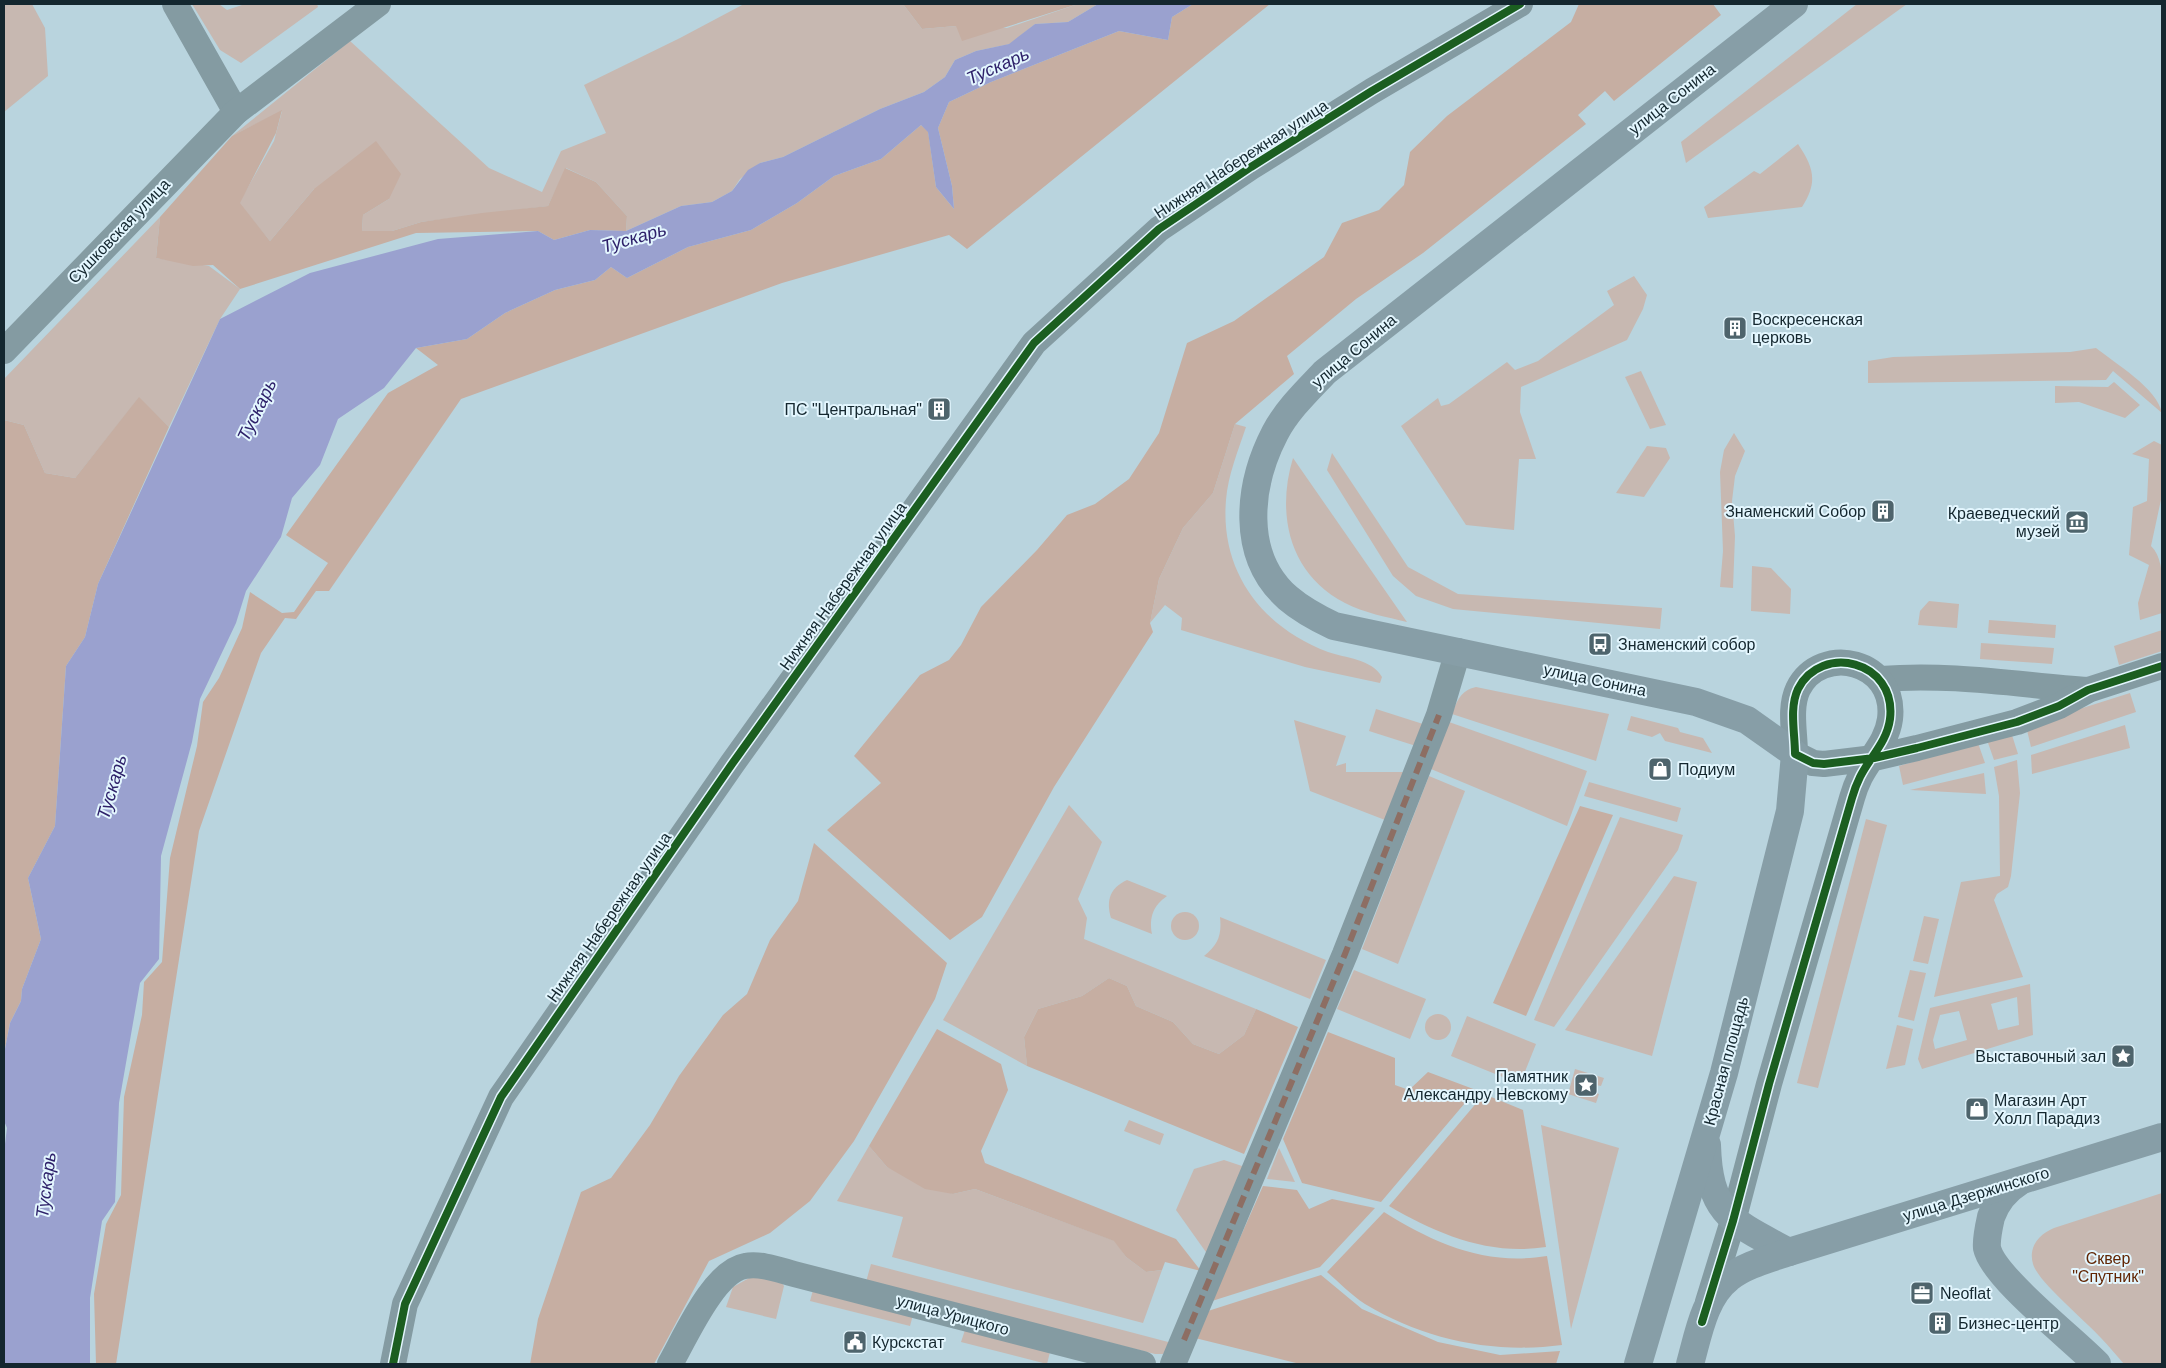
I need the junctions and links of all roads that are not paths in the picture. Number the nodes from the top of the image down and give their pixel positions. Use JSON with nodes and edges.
{"nodes":[{"id":1,"x":175,"y":4,"type":"edge"},
{"id":2,"x":378,"y":4,"type":"edge"},
{"id":3,"x":1520,"y":4,"type":"edge"},
{"id":4,"x":1794,"y":4,"type":"edge"},
{"id":5,"x":236,"y":112,"type":"junction"},
{"id":6,"x":4,"y":351,"type":"edge"},
{"id":7,"x":1458,"y":650,"type":"junction"},
{"id":8,"x":2162,"y":666,"type":"edge"},
{"id":9,"x":1880,"y":679,"type":"junction"},
{"id":10,"x":2088,"y":690,"type":"junction"},
{"id":11,"x":1795,"y":754,"type":"junction"},
{"id":12,"x":1874,"y":758,"type":"junction"},
{"id":13,"x":1707,"y":1134,"type":"junction"},
{"id":14,"x":2162,"y":1137,"type":"edge"},
{"id":15,"x":2023,"y":1180,"type":"junction"},
{"id":16,"x":1733,"y":1221,"type":"junction"},
{"id":17,"x":1789,"y":1252,"type":"junction"},
{"id":18,"x":405,"y":1304,"type":"junction"},
{"id":19,"x":1702,"y":1322,"type":"junction"},
{"id":20,"x":380,"y":1364,"type":"edge"},
{"id":21,"x":393,"y":1364,"type":"edge"},
{"id":22,"x":670,"y":1364,"type":"edge"},
{"id":23,"x":1143,"y":1364,"type":"edge"},
{"id":24,"x":1173,"y":1364,"type":"edge"},
{"id":25,"x":1638,"y":1364,"type":"edge"},
{"id":26,"x":1690,"y":1364,"type":"edge"},
{"id":27,"x":2097,"y":1364,"type":"edge"}],
"edges":[{"from":1,"to":5,"type":"street"},
{"from":2,"to":5,"type":"street","name":"Сушковская улица"},
{"from":3,"to":18,"type":"street","name":"Нижняя Набережная улица"},
{"from":4,"to":7,"type":"main road","name":"улица Сонина"},
{"from":5,"to":6,"type":"street","name":"Сушковская улица"},
{"from":7,"to":11,"type":"main road","name":"улица Сонина"},
{"from":7,"to":24,"type":"street"},
{"from":8,"to":10,"type":"street"},
{"from":9,"to":10,"type":"street"},
{"from":9,"to":11,"type":"street"},
{"from":9,"to":12,"type":"street"},
{"from":10,"to":12,"type":"street"},
{"from":11,"to":12,"type":"street"},
{"from":11,"to":13,"type":"main road","name":"Красная площадь"},
{"from":12,"to":16,"type":"street"},
{"from":13,"to":16,"type":"main road"},
{"from":13,"to":25,"type":"main road","name":"Красная площадь"},
{"from":14,"to":15,"type":"main road","name":"улица Дзержинского"},
{"from":15,"to":17,"type":"main road","name":"улица Дзержинского"},
{"from":15,"to":27,"type":"main road"},
{"from":16,"to":17,"type":"main road"},
{"from":16,"to":19,"type":"street"},
{"from":17,"to":19,"type":"main road","name":"улица Дзержинского"},
{"from":18,"to":20,"type":"street","name":"Нижняя Набережная улица"},
{"from":18,"to":21,"type":"street","name":"Нижняя Набережная улица"},
{"from":19,"to":26,"type":"main road","name":"улица Дзержинского"},
{"from":22,"to":23,"type":"street","name":"улица Урицкого"}]}
